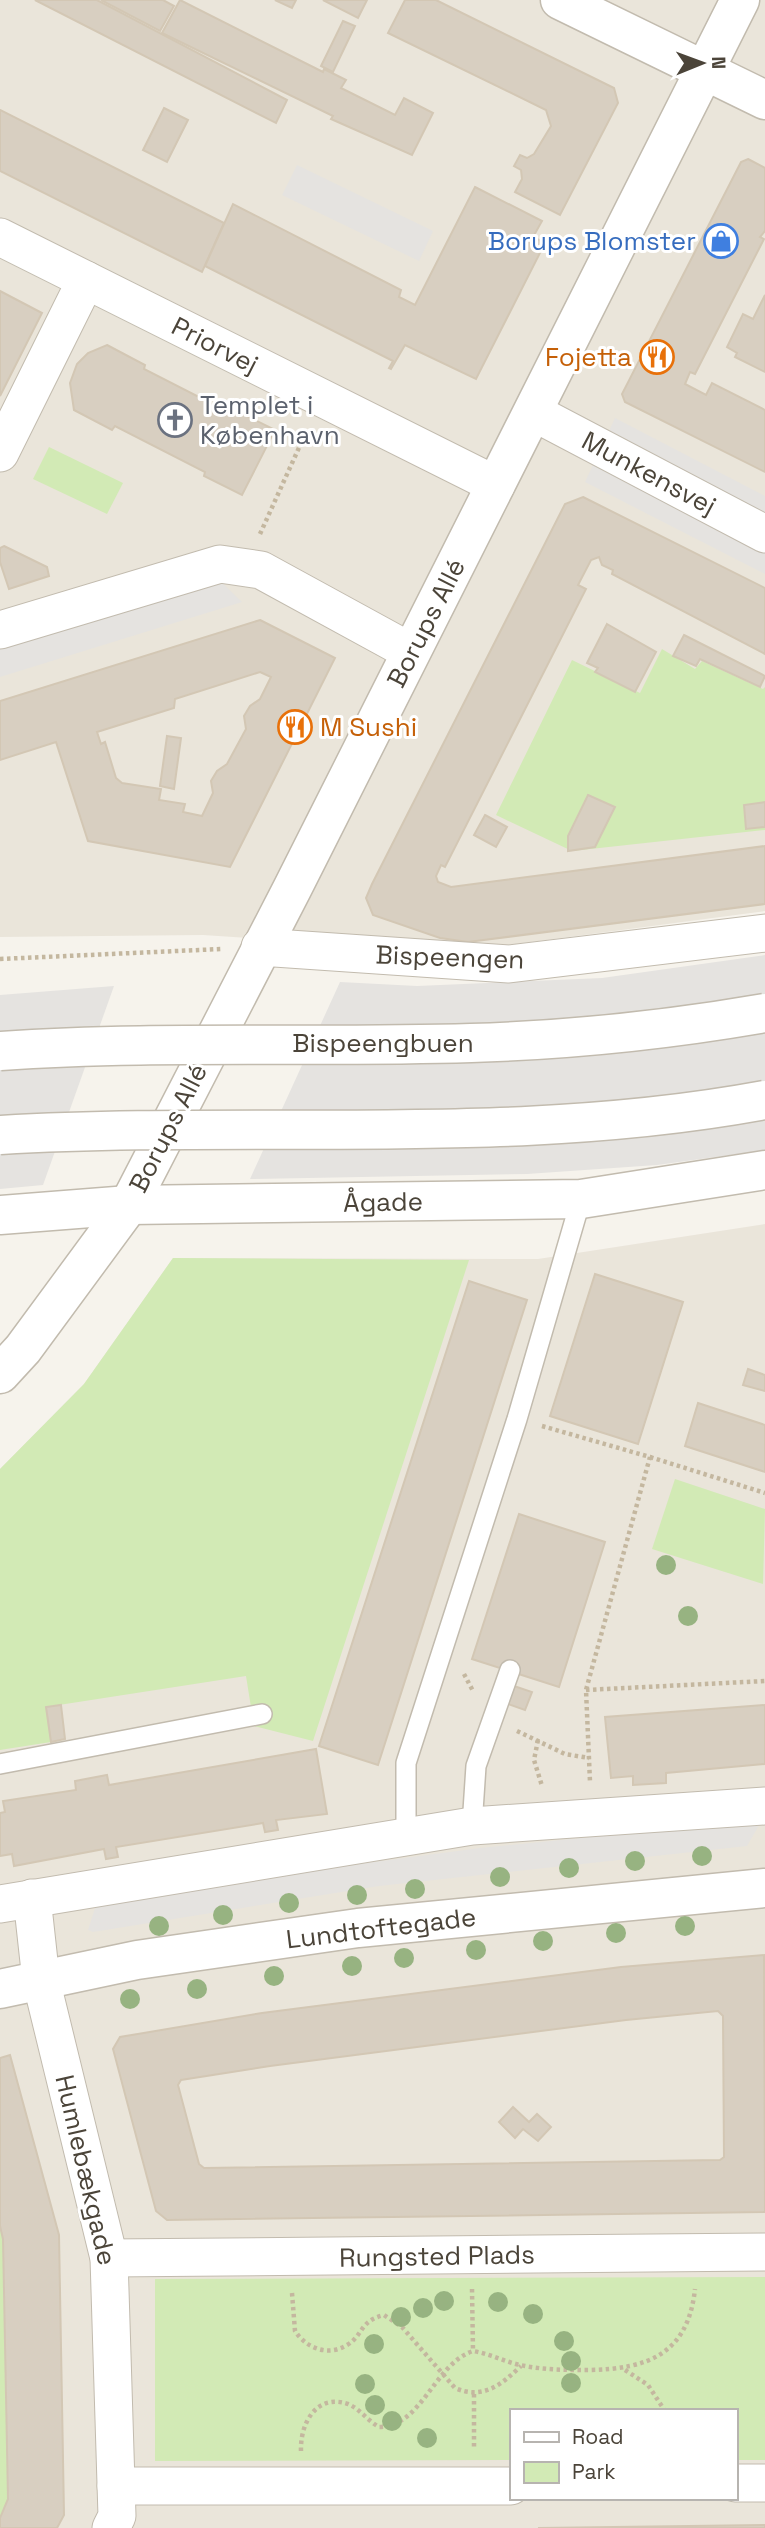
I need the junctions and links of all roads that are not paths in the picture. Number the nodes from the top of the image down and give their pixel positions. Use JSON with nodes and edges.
{"nodes":[{"id":1,"x":561,"y":0,"type":"edge"},
{"id":2,"x":740,"y":0,"type":"edge"},
{"id":3,"x":705,"y":69,"type":"junction"},
{"id":4,"x":765,"y":100,"type":"edge"},
{"id":5,"x":0,"y":237,"type":"edge"},
{"id":6,"x":86,"y":280,"type":"junction"},
{"id":7,"x":533,"y":412,"type":"junction"},
{"id":8,"x":0,"y":453,"type":"edge"},
{"id":9,"x":495,"y":485,"type":"junction"},
{"id":10,"x":765,"y":534,"type":"edge"},
{"id":11,"x":0,"y":630,"type":"edge"},
{"id":12,"x":411,"y":652,"type":"junction"},
{"id":13,"x":765,"y":933,"type":"edge"},
{"id":14,"x":260,"y":947,"type":"junction"},
{"id":15,"x":765,"y":1013,"type":"edge"},
{"id":16,"x":0,"y":1051,"type":"edge"},
{"id":17,"x":765,"y":1100,"type":"edge"},
{"id":18,"x":0,"y":1135,"type":"edge"},
{"id":19,"x":765,"y":1170,"type":"edge"},
{"id":20,"x":581,"y":1199,"type":"junction"},
{"id":21,"x":129,"y":1205,"type":"junction"},
{"id":22,"x":0,"y":1215,"type":"edge"},
{"id":23,"x":0,"y":1374,"type":"edge"},
{"id":24,"x":510,"y":1670,"type":"dead end"},
{"id":25,"x":262,"y":1714,"type":"dead end"},
{"id":26,"x":0,"y":1763,"type":"edge"},
{"id":27,"x":765,"y":1806,"type":"edge"},
{"id":28,"x":471,"y":1826,"type":"junction"},
{"id":29,"x":406,"y":1837,"type":"junction"},
{"id":30,"x":765,"y":1888,"type":"edge"},
{"id":31,"x":16,"y":1901,"type":"edge"},
{"id":32,"x":41,"y":1980,"type":"junction"},
{"id":33,"x":0,"y":1989,"type":"edge"},
{"id":34,"x":765,"y":2252,"type":"edge"},
{"id":35,"x":109,"y":2258,"type":"junction"},
{"id":36,"x":737,"y":2483,"type":"edge"},
{"id":37,"x":765,"y":2483,"type":"edge"},
{"id":38,"x":116,"y":2486,"type":"junction"},
{"id":39,"x":510,"y":2486,"type":"edge"},
{"id":40,"x":111,"y":2528,"type":"edge"}],
"edges":[{"from":1,"to":3,"type":"street"},
{"from":2,"to":3,"type":"street","name":"Borups Allé"},
{"from":3,"to":4,"type":"street"},
{"from":3,"to":7,"type":"street","name":"Borups Allé"},
{"from":5,"to":6,"type":"street","name":"Priorvej"},
{"from":6,"to":8,"type":"street"},
{"from":6,"to":9,"type":"street","name":"Priorvej"},
{"from":7,"to":9,"type":"street","name":"Borups Allé"},
{"from":7,"to":10,"type":"street","name":"Munkensvej"},
{"from":9,"to":12,"type":"street","name":"Borups Allé"},
{"from":11,"to":12,"type":"street"},
{"from":12,"to":14,"type":"street","name":"Borups Allé"},
{"from":13,"to":14,"type":"street","name":"Bispeengen"},
{"from":14,"to":21,"type":"street","name":"Borups Allé"},
{"from":15,"to":16,"type":"street","name":"Bispeengbuen","bridge":true},
{"from":17,"to":18,"type":"street","bridge":true},
{"from":19,"to":20,"type":"street","name":"Ågade"},
{"from":20,"to":21,"type":"street","name":"Ågade"},
{"from":20,"to":29,"type":"lane"},
{"from":21,"to":22,"type":"street","name":"Ågade"},
{"from":21,"to":23,"type":"street","name":"Borups Allé"},
{"from":24,"to":28,"type":"lane"},
{"from":25,"to":26,"type":"lane"},
{"from":27,"to":28,"type":"street"},
{"from":28,"to":29,"type":"street"},
{"from":29,"to":31,"type":"street"},
{"from":30,"to":32,"type":"street","name":"Lundtoftegade"},
{"from":31,"to":32,"type":"street","name":"Humlebækgade"},
{"from":32,"to":33,"type":"street","name":"Lundtoftegade"},
{"from":32,"to":35,"type":"street","name":"Humlebækgade"},
{"from":34,"to":35,"type":"street","name":"Rungsted Plads"},
{"from":35,"to":38,"type":"street","name":"Humlebækgade"},
{"from":36,"to":37,"type":"street"},
{"from":38,"to":39,"type":"street"},
{"from":38,"to":40,"type":"street","name":"Humlebækgade"}]}
